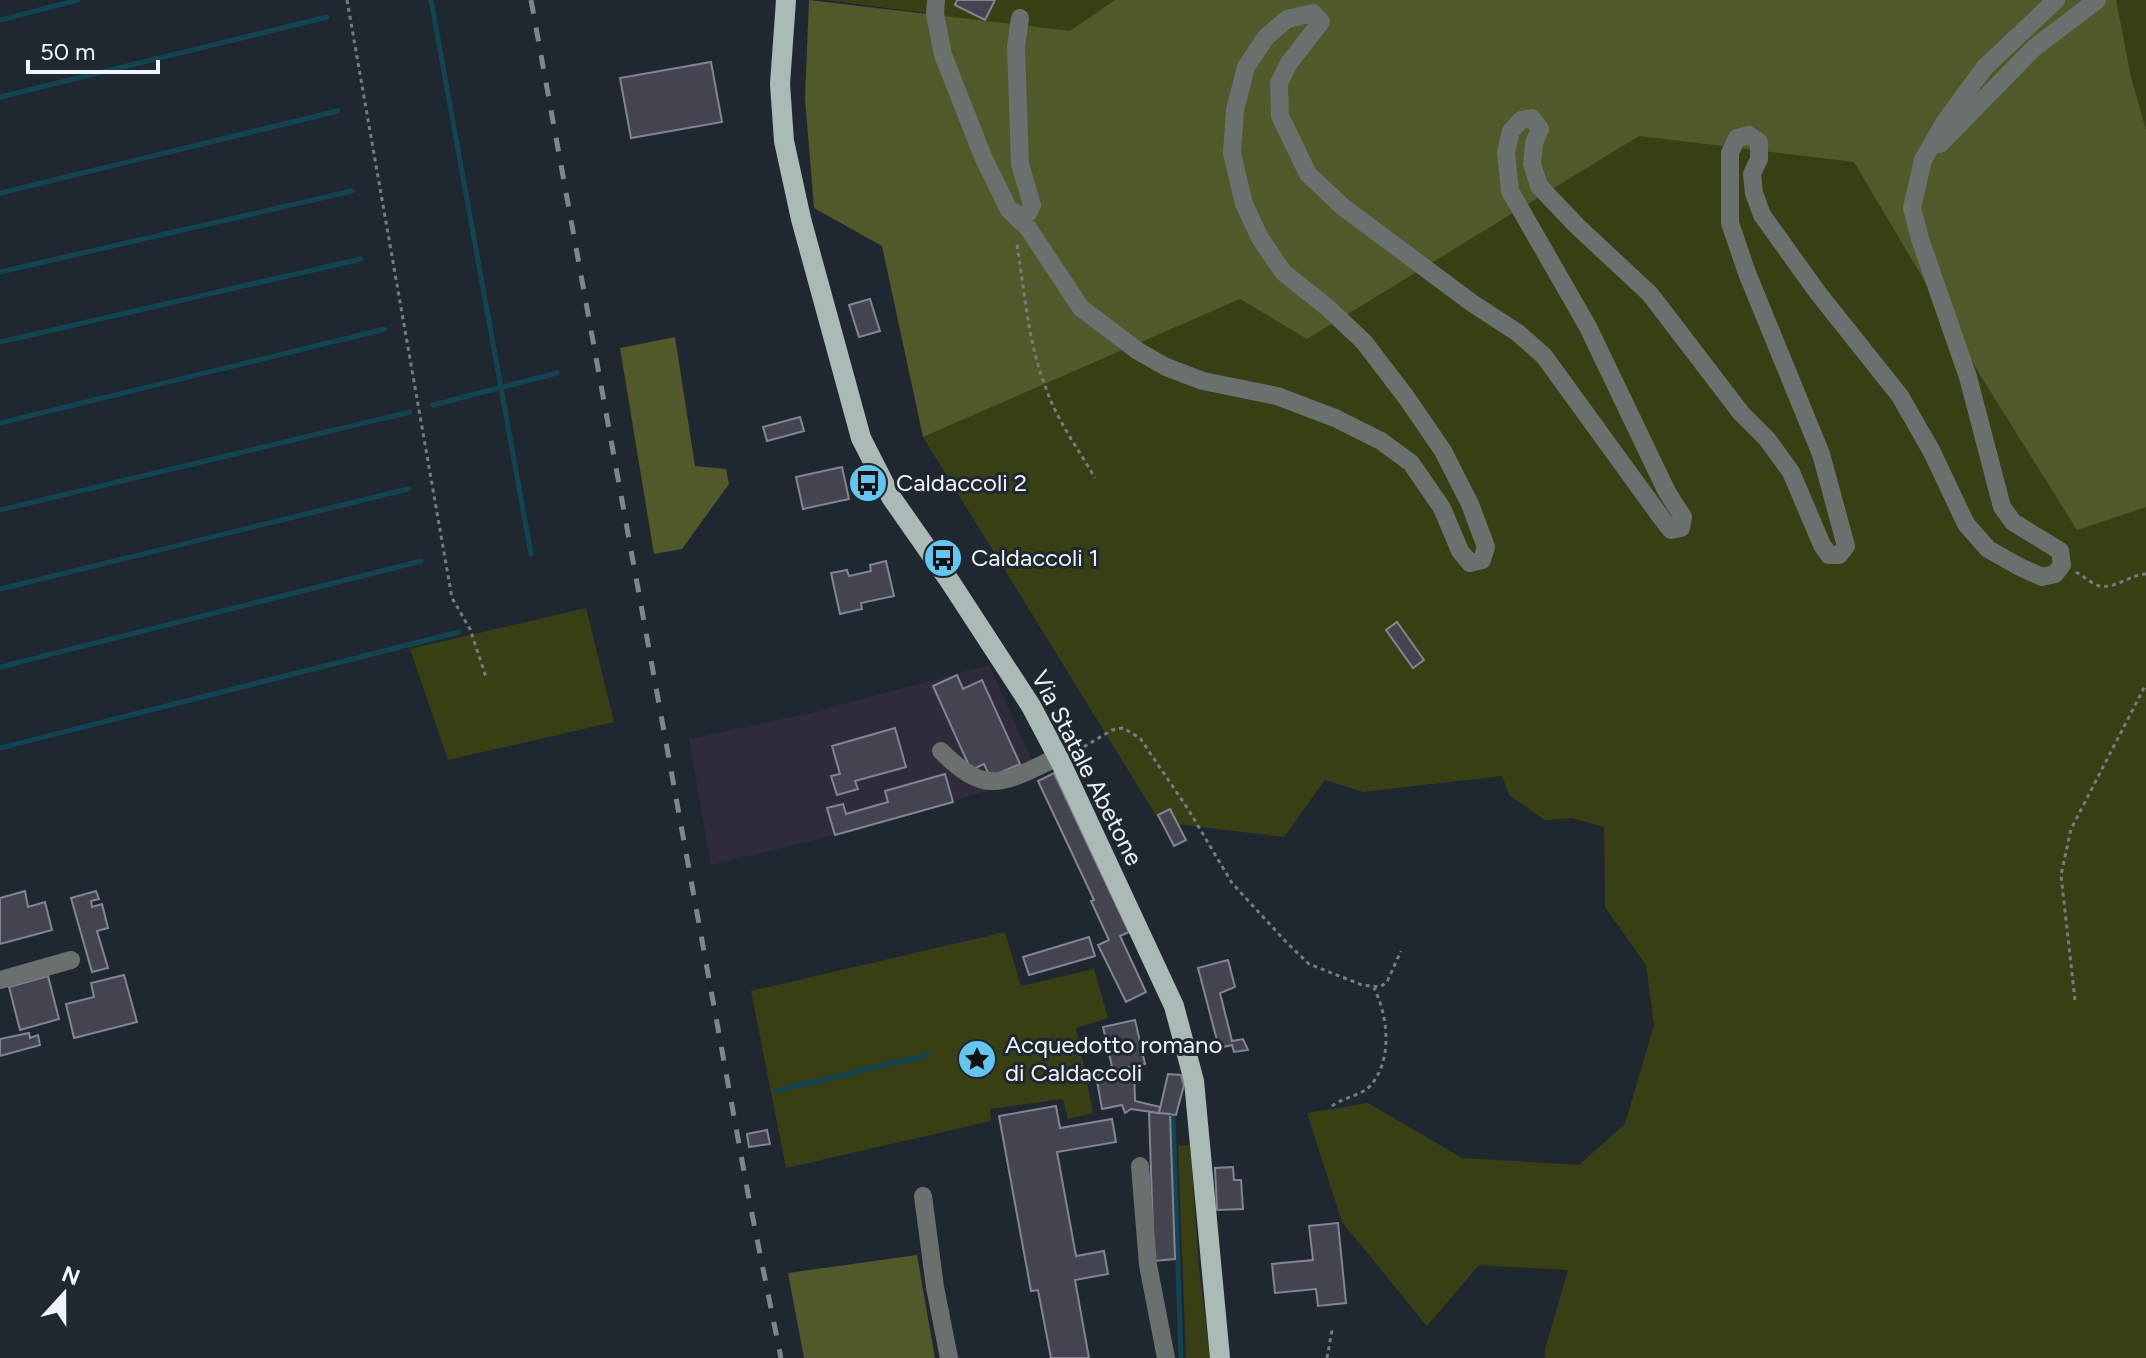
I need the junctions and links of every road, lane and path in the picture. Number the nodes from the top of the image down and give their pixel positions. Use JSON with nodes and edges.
{"nodes":[{"id":1,"x":347,"y":0,"type":"edge"},
{"id":2,"x":786,"y":0,"type":"edge"},
{"id":3,"x":936,"y":0,"type":"edge"},
{"id":4,"x":2056,"y":0,"type":"edge"},
{"id":5,"x":2097,"y":0,"type":"edge"},
{"id":6,"x":1020,"y":18,"type":"dead end"},
{"id":7,"x":1923,"y":160,"type":"junction"},
{"id":8,"x":1009,"y":210,"type":"junction"},
{"id":9,"x":1095,"y":478,"type":"dead end"},
{"id":10,"x":2062,"y":565,"type":"junction"},
{"id":11,"x":2146,"y":574,"type":"edge"},
{"id":12,"x":486,"y":677,"type":"dead end"},
{"id":13,"x":2146,"y":684,"type":"edge"},
{"id":14,"x":941,"y":751,"type":"dead end"},
{"id":15,"x":1059,"y":759,"type":"junction"},
{"id":16,"x":1401,"y":951,"type":"dead end"},
{"id":17,"x":71,"y":960,"type":"dead end"},
{"id":18,"x":0,"y":980,"type":"edge"},
{"id":19,"x":1374,"y":988,"type":"junction"},
{"id":20,"x":2075,"y":1000,"type":"dead end"},
{"id":21,"x":1332,"y":1106,"type":"dead end"},
{"id":22,"x":1140,"y":1166,"type":"dead end"},
{"id":23,"x":923,"y":1196,"type":"dead end"},
{"id":24,"x":1332,"y":1330,"type":"dead end"},
{"id":25,"x":949,"y":1358,"type":"edge"},
{"id":26,"x":1166,"y":1358,"type":"edge"},
{"id":27,"x":1220,"y":1358,"type":"edge"},
{"id":28,"x":1327,"y":1358,"type":"edge"}],
"edges":[{"from":1,"to":12,"type":"path"},
{"from":2,"to":15,"type":"main road","name":"Via Statale Abetone"},
{"from":3,"to":8,"type":"lane"},
{"from":4,"to":7,"type":"lane"},
{"from":5,"to":7,"type":"lane"},
{"from":6,"to":8,"type":"lane"},
{"from":7,"to":10,"type":"lane"},
{"from":8,"to":9,"type":"path"},
{"from":8,"to":10,"type":"lane"},
{"from":10,"to":11,"type":"path"},
{"from":13,"to":20,"type":"path"},
{"from":14,"to":15,"type":"lane"},
{"from":15,"to":19,"type":"path"},
{"from":15,"to":27,"type":"main road","name":"Via Statale Abetone"},
{"from":16,"to":19,"type":"path"},
{"from":17,"to":18,"type":"lane"},
{"from":19,"to":21,"type":"path"},
{"from":22,"to":26,"type":"lane"},
{"from":23,"to":25,"type":"lane"},
{"from":24,"to":28,"type":"path"}]}
